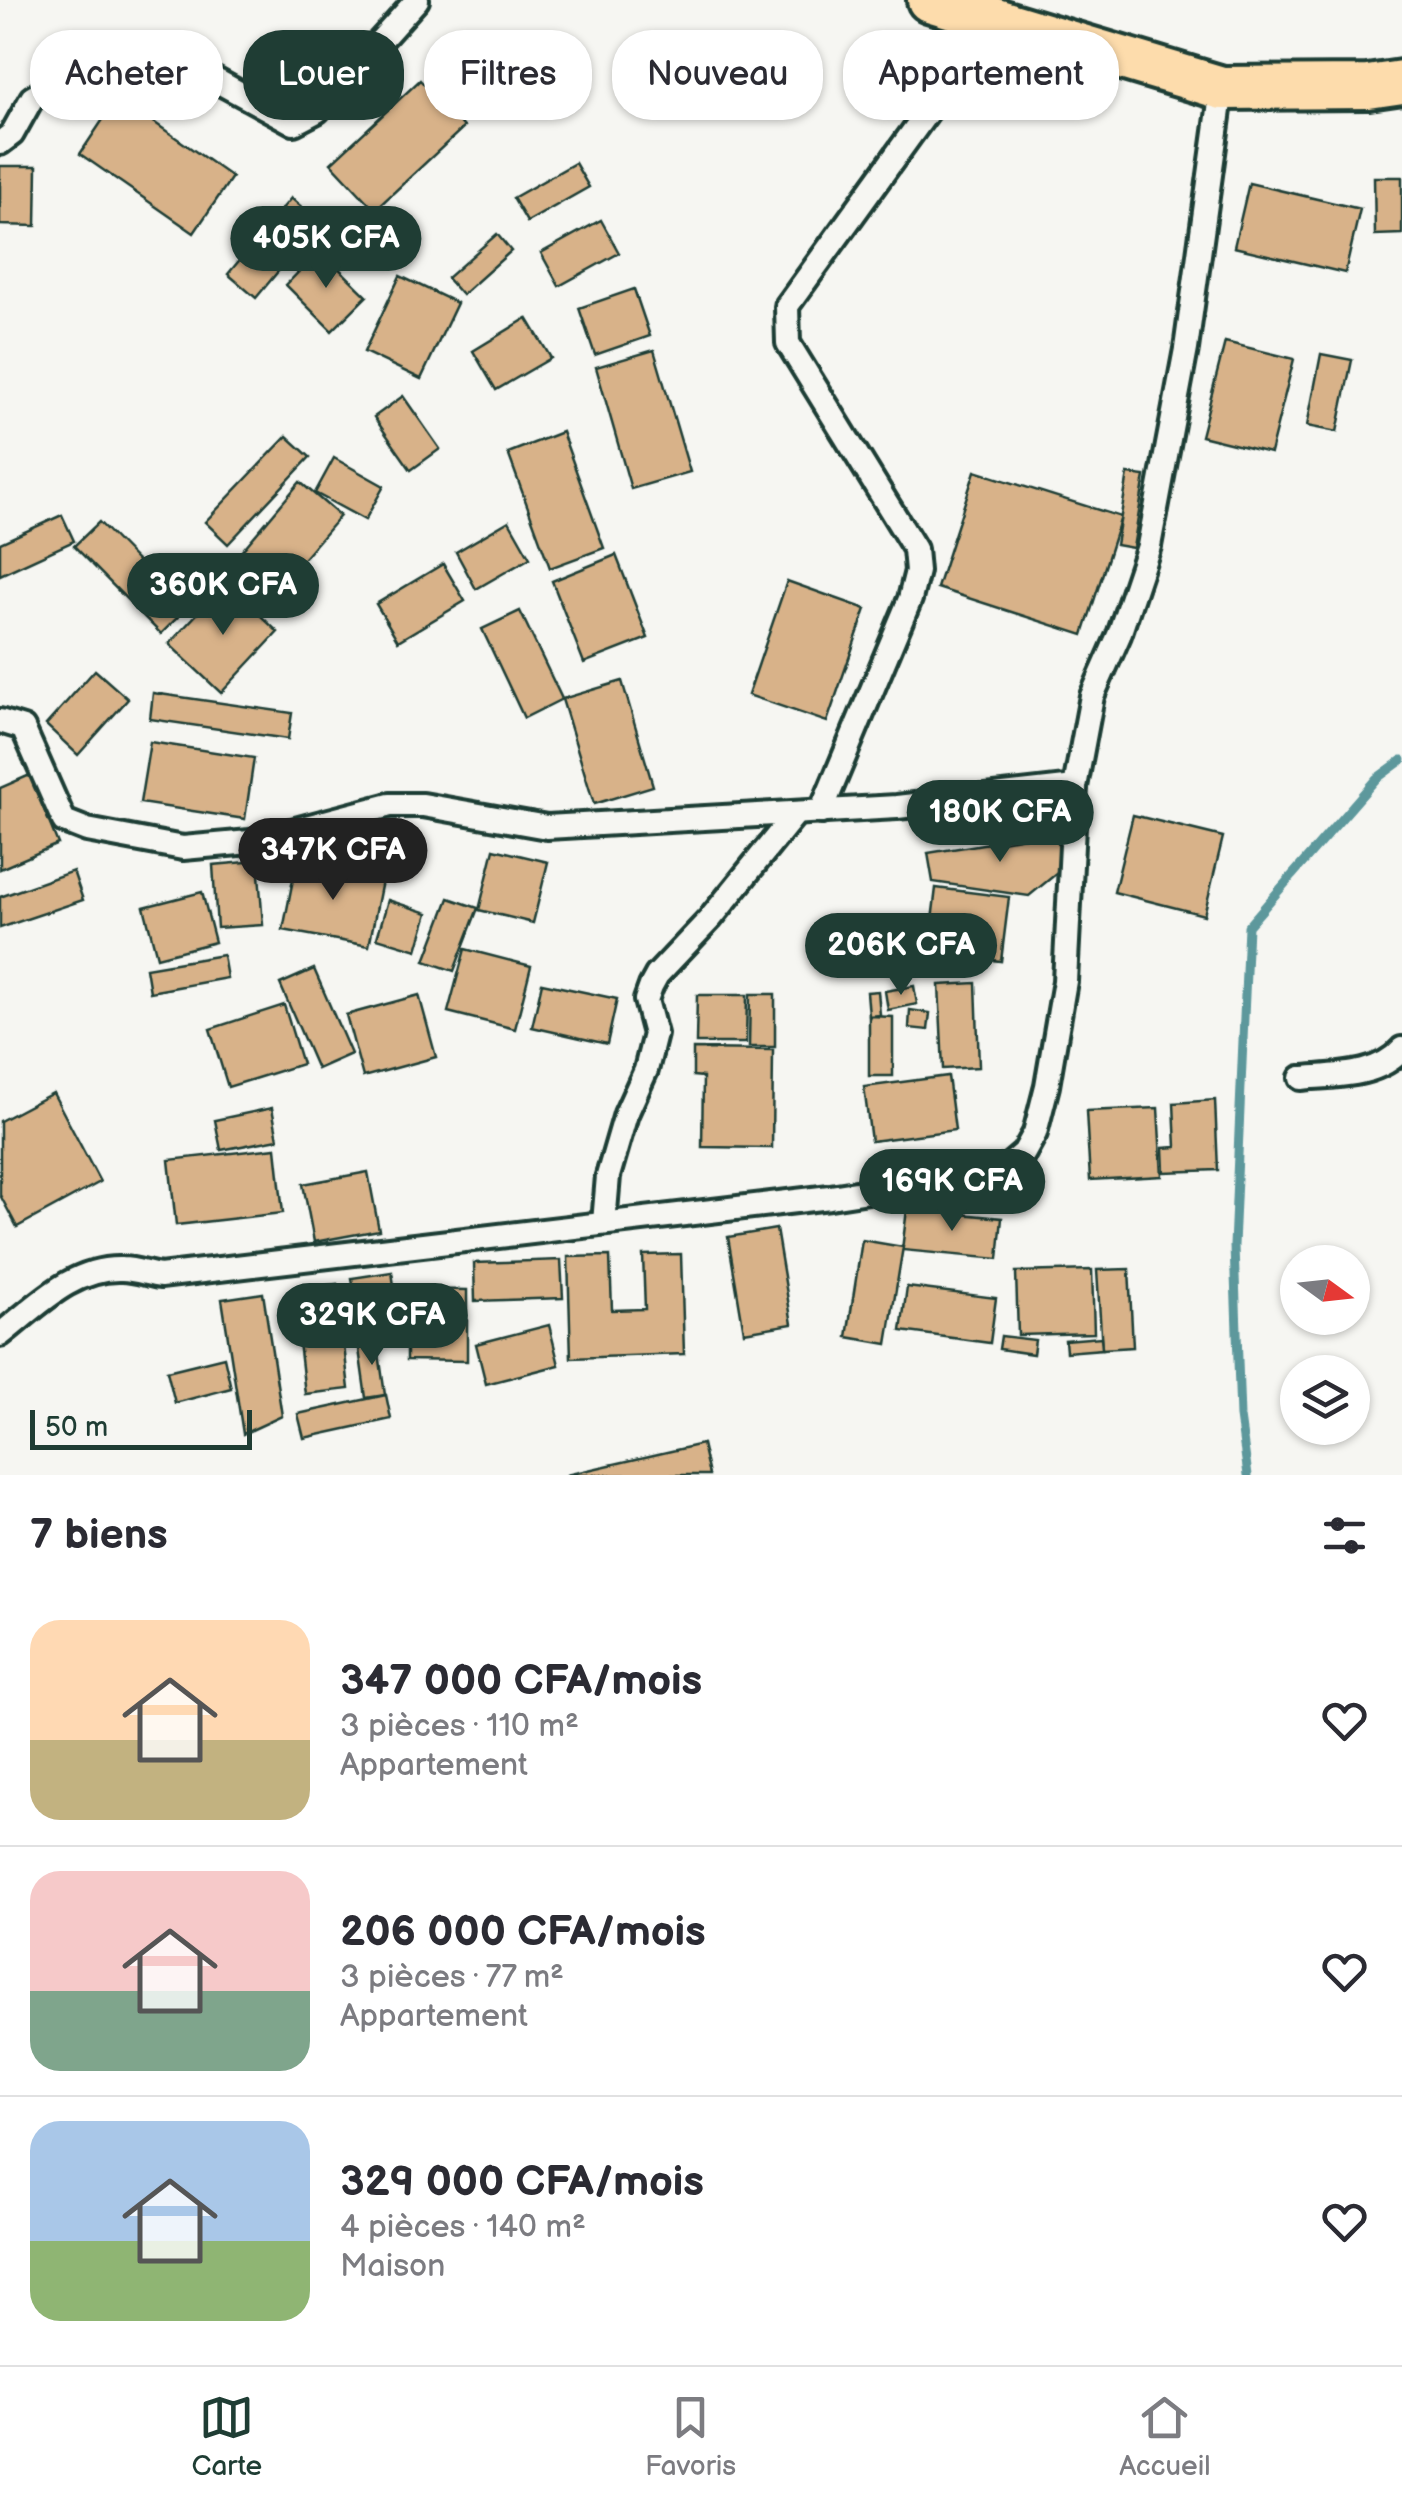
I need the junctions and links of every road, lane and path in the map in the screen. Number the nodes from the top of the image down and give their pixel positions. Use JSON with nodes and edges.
{"nodes":[{"id":1,"x":417,"y":0,"type":"edge"},
{"id":2,"x":929,"y":0,"type":"edge"},
{"id":3,"x":994,"y":21,"type":"junction"},
{"id":4,"x":1402,"y":82,"type":"edge"},
{"id":5,"x":1222,"y":88,"type":"junction"},
{"id":6,"x":0,"y":143,"type":"edge"},
{"id":7,"x":0,"y":721,"type":"edge"},
{"id":8,"x":1075,"y":787,"type":"junction"},
{"id":9,"x":820,"y":812,"type":"junction"},
{"id":10,"x":794,"y":814,"type":"junction"},
{"id":11,"x":1402,"y":1049,"type":"edge"},
{"id":12,"x":1301,"y":1078,"type":"dead end"},
{"id":13,"x":604,"y":1223,"type":"junction"},
{"id":14,"x":0,"y":1335,"type":"edge"}],
"edges":[{"from":1,"to":6,"type":"street"},
{"from":2,"to":3,"type":"highway"},
{"from":3,"to":5,"type":"highway"},
{"from":3,"to":9,"type":"street"},
{"from":4,"to":5,"type":"highway"},
{"from":5,"to":8,"type":"street"},
{"from":7,"to":10,"type":"street"},
{"from":8,"to":9,"type":"street"},
{"from":8,"to":13,"type":"street"},
{"from":9,"to":10,"type":"street"},
{"from":10,"to":13,"type":"street"},
{"from":11,"to":12,"type":"street"},
{"from":13,"to":14,"type":"street"}]}
